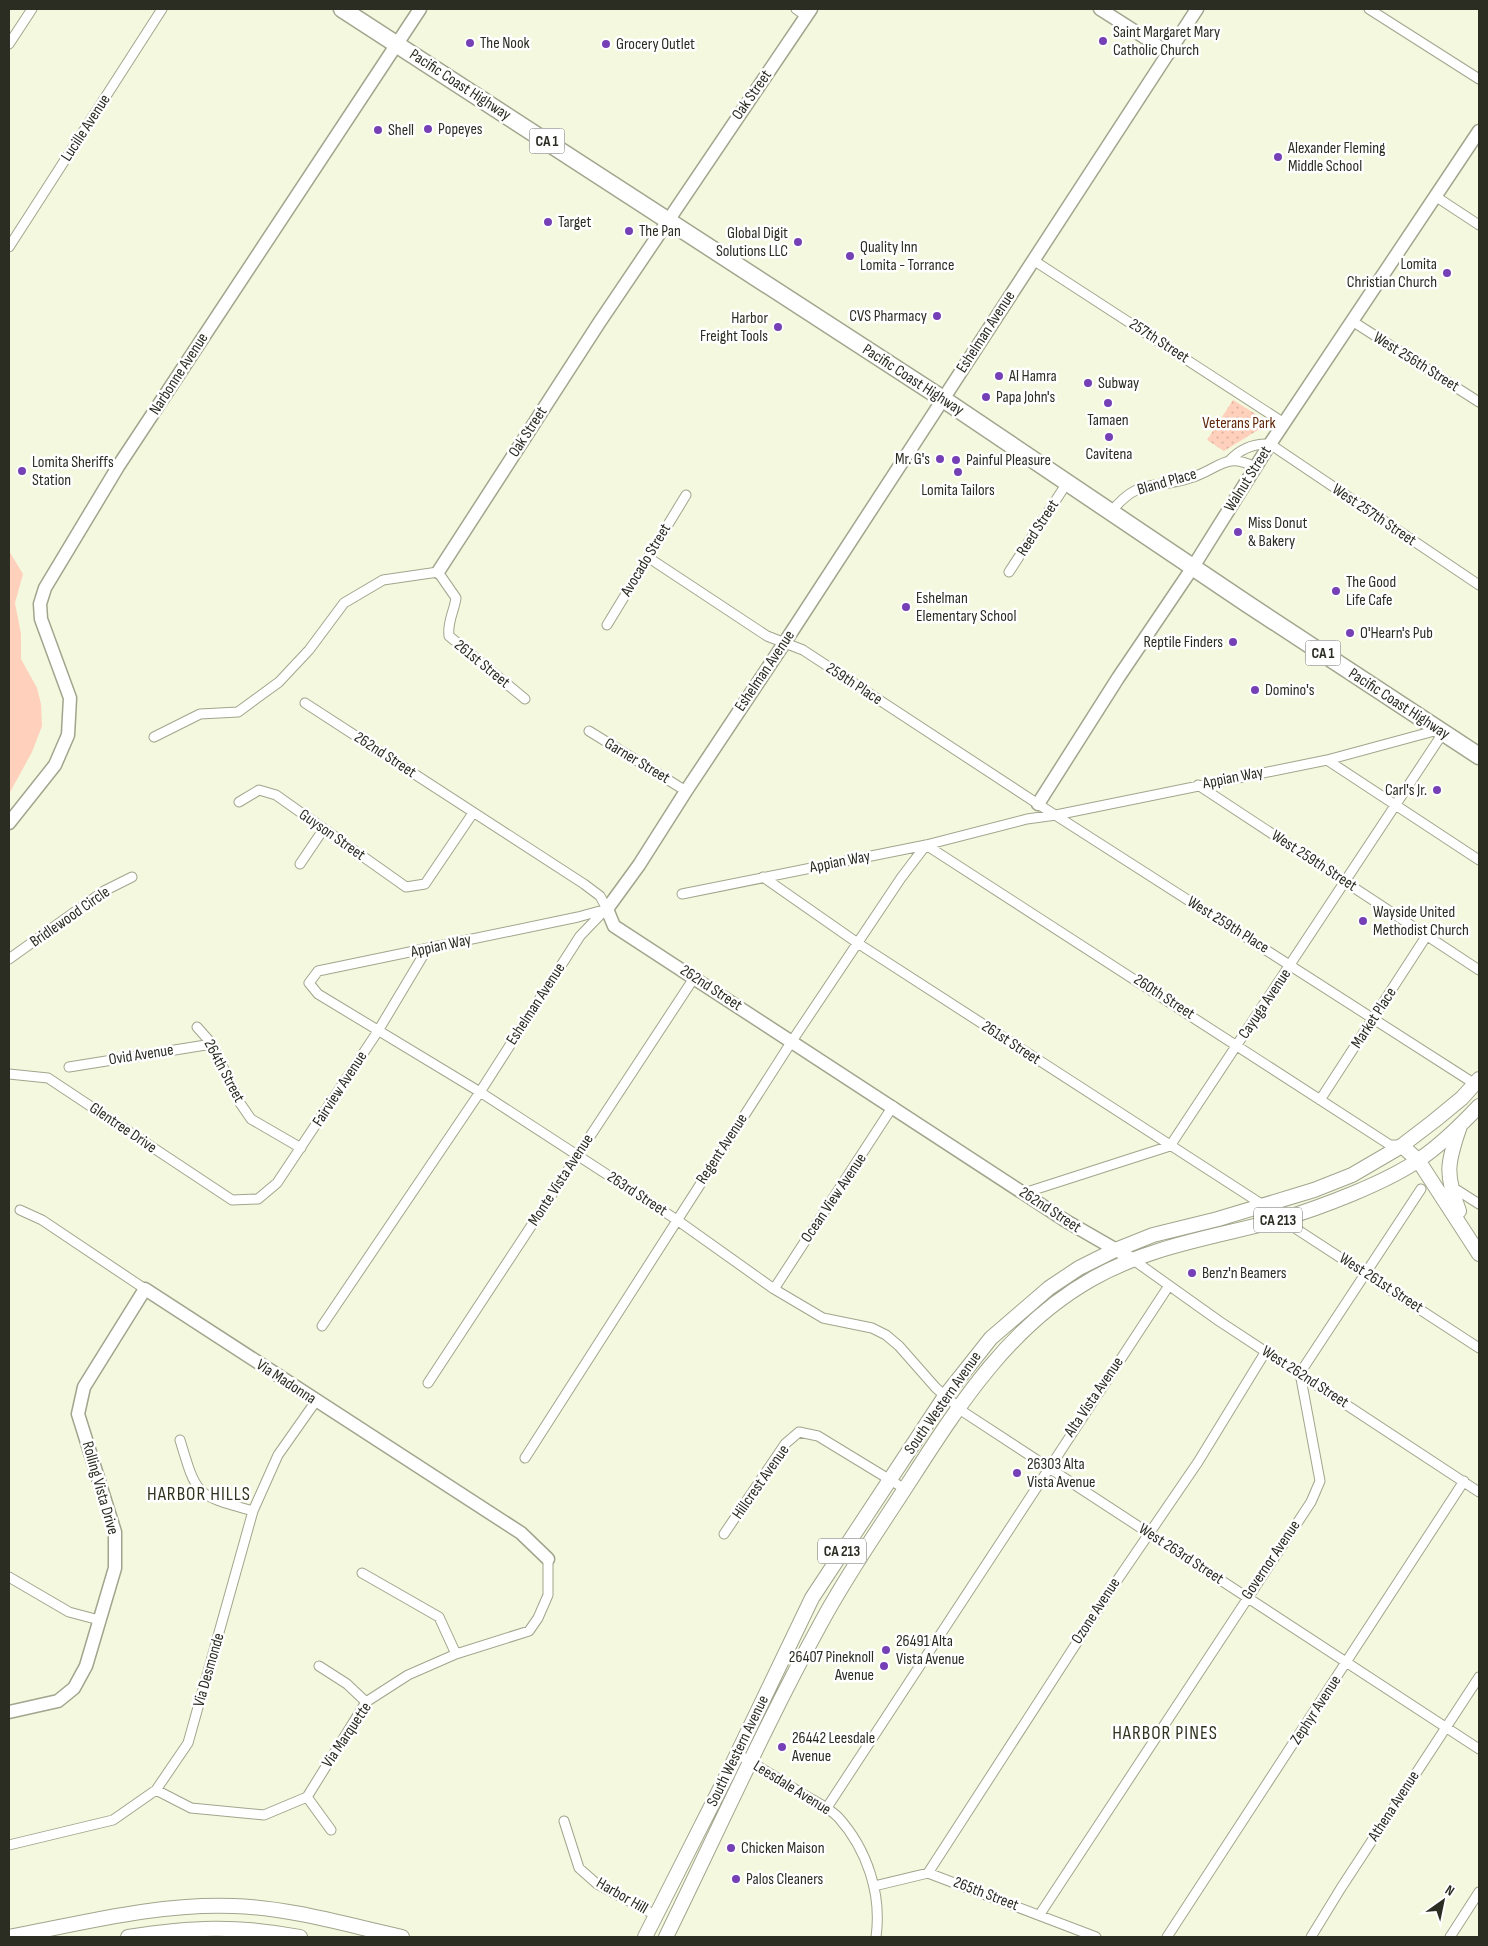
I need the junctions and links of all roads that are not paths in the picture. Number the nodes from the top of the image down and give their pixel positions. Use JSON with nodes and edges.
{"nodes":[{"id":1,"x":32,"y":9,"type":"edge"},
{"id":2,"x":162,"y":9,"type":"edge"},
{"id":3,"x":342,"y":9,"type":"edge"},
{"id":4,"x":420,"y":9,"type":"edge"},
{"id":5,"x":1100,"y":9,"type":"edge"},
{"id":6,"x":1197,"y":9,"type":"edge"},
{"id":7,"x":1369,"y":9,"type":"edge"},
{"id":8,"x":804,"y":11,"type":"edge"},
{"id":9,"x":9,"y":44,"type":"edge"},
{"id":10,"x":396,"y":44,"type":"junction"},
{"id":11,"x":1169,"y":53,"type":"junction"},
{"id":12,"x":1479,"y":80,"type":"edge"},
{"id":13,"x":1479,"y":131,"type":"edge"},
{"id":14,"x":1435,"y":196,"type":"junction"},
{"id":15,"x":669,"y":221,"type":"junction"},
{"id":16,"x":1479,"y":225,"type":"edge"},
{"id":17,"x":9,"y":246,"type":"edge"},
{"id":18,"x":1033,"y":260,"type":"junction"},
{"id":19,"x":1352,"y":321,"type":"junction"},
{"id":20,"x":943,"y":399,"type":"junction"},
{"id":21,"x":1479,"y":402,"type":"edge"},
{"id":22,"x":1284,"y":423,"type":"junction"},
{"id":23,"x":1270,"y":444,"type":"junction"},
{"id":24,"x":1229,"y":461,"type":"junction"},
{"id":25,"x":1255,"y":467,"type":"junction"},
{"id":26,"x":1067,"y":483,"type":"junction"},
{"id":27,"x":686,"y":495,"type":"dead end"},
{"id":28,"x":1111,"y":512,"type":"junction"},
{"id":29,"x":649,"y":558,"type":"junction"},
{"id":30,"x":1193,"y":567,"type":"junction"},
{"id":31,"x":438,"y":572,"type":"junction"},
{"id":32,"x":1009,"y":572,"type":"dead end"},
{"id":33,"x":1479,"y":585,"type":"edge"},
{"id":34,"x":607,"y":625,"type":"dead end"},
{"id":35,"x":785,"y":642,"type":"junction"},
{"id":36,"x":526,"y":699,"type":"dead end"},
{"id":37,"x":305,"y":703,"type":"dead end"},
{"id":38,"x":588,"y":732,"type":"dead end"},
{"id":39,"x":1440,"y":732,"type":"junction"},
{"id":40,"x":154,"y":737,"type":"dead end"},
{"id":41,"x":1479,"y":756,"type":"edge"},
{"id":42,"x":1327,"y":760,"type":"junction"},
{"id":43,"x":1198,"y":785,"type":"junction"},
{"id":44,"x":686,"y":790,"type":"junction"},
{"id":45,"x":239,"y":802,"type":"dead end"},
{"id":46,"x":1038,"y":804,"type":"junction"},
{"id":47,"x":1396,"y":805,"type":"junction"},
{"id":48,"x":473,"y":813,"type":"junction"},
{"id":49,"x":1056,"y":815,"type":"junction"},
{"id":50,"x":1027,"y":819,"type":"junction"},
{"id":51,"x":9,"y":823,"type":"edge"},
{"id":52,"x":322,"y":830,"type":"junction"},
{"id":53,"x":926,"y":845,"type":"junction"},
{"id":54,"x":1479,"y":860,"type":"edge"},
{"id":55,"x":300,"y":864,"type":"dead end"},
{"id":56,"x":132,"y":876,"type":"dead end"},
{"id":57,"x":763,"y":877,"type":"junction"},
{"id":58,"x":1346,"y":882,"type":"junction"},
{"id":59,"x":682,"y":894,"type":"dead end"},
{"id":60,"x":607,"y":908,"type":"junction"},
{"id":61,"x":1427,"y":935,"type":"junction"},
{"id":62,"x":859,"y":944,"type":"junction"},
{"id":63,"x":427,"y":949,"type":"junction"},
{"id":64,"x":9,"y":959,"type":"edge"},
{"id":65,"x":1291,"y":964,"type":"junction"},
{"id":66,"x":1479,"y":970,"type":"edge"},
{"id":67,"x":694,"y":978,"type":"junction"},
{"id":68,"x":309,"y":983,"type":"joint"},
{"id":69,"x":1373,"y":1019,"type":"junction"},
{"id":70,"x":197,"y":1027,"type":"dead end"},
{"id":71,"x":378,"y":1031,"type":"junction"},
{"id":72,"x":792,"y":1041,"type":"junction"},
{"id":73,"x":212,"y":1044,"type":"junction"},
{"id":74,"x":1237,"y":1045,"type":"junction"},
{"id":75,"x":70,"y":1067,"type":"dead end"},
{"id":76,"x":9,"y":1074,"type":"edge"},
{"id":77,"x":1477,"y":1082,"type":"edge"},
{"id":78,"x":480,"y":1092,"type":"junction"},
{"id":79,"x":1320,"y":1100,"type":"junction"},
{"id":80,"x":893,"y":1106,"type":"junction"},
{"id":81,"x":1479,"y":1106,"type":"edge"},
{"id":82,"x":1461,"y":1126,"type":"junction"},
{"id":83,"x":1170,"y":1146,"type":"junction"},
{"id":84,"x":1402,"y":1146,"type":"junction"},
{"id":85,"x":301,"y":1148,"type":"junction"},
{"id":86,"x":577,"y":1155,"type":"junction"},
{"id":87,"x":1418,"y":1160,"type":"junction"},
{"id":88,"x":1421,"y":1189,"type":"dead end"},
{"id":89,"x":1457,"y":1190,"type":"dead end"},
{"id":90,"x":1024,"y":1192,"type":"junction"},
{"id":91,"x":232,"y":1200,"type":"joint"},
{"id":92,"x":1479,"y":1204,"type":"edge"},
{"id":93,"x":1263,"y":1205,"type":"junction"},
{"id":94,"x":20,"y":1210,"type":"dead end"},
{"id":95,"x":1281,"y":1219,"type":"junction"},
{"id":96,"x":676,"y":1220,"type":"junction"},
{"id":97,"x":1465,"y":1231,"type":"junction"},
{"id":98,"x":1113,"y":1250,"type":"junction"},
{"id":99,"x":1479,"y":1254,"type":"edge"},
{"id":100,"x":1132,"y":1260,"type":"junction"},
{"id":101,"x":1366,"y":1273,"type":"junction"},
{"id":102,"x":1168,"y":1287,"type":"junction"},
{"id":103,"x":145,"y":1289,"type":"junction"},
{"id":104,"x":774,"y":1289,"type":"junction"},
{"id":105,"x":322,"y":1326,"type":"dead end"},
{"id":106,"x":1479,"y":1348,"type":"edge"},
{"id":107,"x":1266,"y":1351,"type":"junction"},
{"id":108,"x":1300,"y":1373,"type":"junction"},
{"id":109,"x":428,"y":1383,"type":"dead end"},
{"id":110,"x":945,"y":1396,"type":"junction"},
{"id":111,"x":316,"y":1402,"type":"junction"},
{"id":112,"x":959,"y":1407,"type":"junction"},
{"id":113,"x":180,"y":1440,"type":"dead end"},
{"id":114,"x":524,"y":1458,"type":"dead end"},
{"id":115,"x":1048,"y":1468,"type":"junction"},
{"id":116,"x":890,"y":1480,"type":"junction"},
{"id":117,"x":1464,"y":1481,"type":"junction"},
{"id":118,"x":905,"y":1489,"type":"junction"},
{"id":119,"x":1479,"y":1492,"type":"edge"},
{"id":120,"x":254,"y":1511,"type":"junction"},
{"id":121,"x":1149,"y":1532,"type":"junction"},
{"id":122,"x":724,"y":1534,"type":"dead end"},
{"id":123,"x":548,"y":1559,"type":"joint"},
{"id":124,"x":362,"y":1573,"type":"dead end"},
{"id":125,"x":9,"y":1577,"type":"edge"},
{"id":126,"x":1247,"y":1597,"type":"junction"},
{"id":127,"x":99,"y":1620,"type":"junction"},
{"id":128,"x":456,"y":1654,"type":"junction"},
{"id":129,"x":1347,"y":1662,"type":"junction"},
{"id":130,"x":319,"y":1666,"type":"dead end"},
{"id":131,"x":1479,"y":1677,"type":"edge"},
{"id":132,"x":366,"y":1702,"type":"junction"},
{"id":133,"x":9,"y":1712,"type":"edge"},
{"id":134,"x":1446,"y":1728,"type":"junction"},
{"id":135,"x":1479,"y":1749,"type":"edge"},
{"id":136,"x":737,"y":1754,"type":"junction"},
{"id":137,"x":752,"y":1762,"type":"junction"},
{"id":138,"x":156,"y":1790,"type":"junction"},
{"id":139,"x":307,"y":1796,"type":"junction"},
{"id":140,"x":826,"y":1809,"type":"junction"},
{"id":141,"x":564,"y":1821,"type":"dead end"},
{"id":142,"x":331,"y":1830,"type":"dead end"},
{"id":143,"x":9,"y":1845,"type":"edge"},
{"id":144,"x":928,"y":1873,"type":"junction"},
{"id":145,"x":874,"y":1886,"type":"junction"},
{"id":146,"x":1479,"y":1892,"type":"edge"},
{"id":147,"x":1040,"y":1914,"type":"junction"},
{"id":148,"x":657,"y":1916,"type":"junction"},
{"id":149,"x":9,"y":1937,"type":"edge"},
{"id":150,"x":128,"y":1937,"type":"edge"},
{"id":151,"x":300,"y":1937,"type":"edge"},
{"id":152,"x":402,"y":1937,"type":"edge"},
{"id":153,"x":646,"y":1937,"type":"edge"},
{"id":154,"x":666,"y":1937,"type":"edge"},
{"id":155,"x":876,"y":1937,"type":"edge"},
{"id":156,"x":1096,"y":1937,"type":"edge"},
{"id":157,"x":1167,"y":1937,"type":"edge"},
{"id":158,"x":1311,"y":1937,"type":"edge"},
{"id":159,"x":1450,"y":1937,"type":"edge"}],
"edges":[{"from":1,"to":9,"type":"street"},
{"from":2,"to":17,"type":"street","name":"Lucille Avenue"},
{"from":3,"to":10,"type":"highway","name":"Pacific Coast Highway","number":"CA 1"},
{"from":4,"to":10,"type":"street","name":"Narbonne Avenue"},
{"from":5,"to":11,"type":"street"},
{"from":6,"to":11,"type":"street","name":"Eshelman Avenue"},
{"from":7,"to":12,"type":"street"},
{"from":8,"to":15,"type":"street","name":"Oak Street"},
{"from":10,"to":15,"type":"highway","name":"Pacific Coast Highway","number":"CA 1"},
{"from":10,"to":51,"type":"street","name":"Narbonne Avenue"},
{"from":11,"to":18,"type":"street","name":"Eshelman Avenue"},
{"from":13,"to":14,"type":"street","name":"Walnut Street"},
{"from":14,"to":16,"type":"street"},
{"from":14,"to":19,"type":"street","name":"Walnut Street"},
{"from":15,"to":20,"type":"highway","name":"Pacific Coast Highway","number":"CA 1"},
{"from":15,"to":31,"type":"street","name":"Oak Street"},
{"from":18,"to":20,"type":"street","name":"Eshelman Avenue"},
{"from":18,"to":22,"type":"street","name":"257th Street"},
{"from":19,"to":21,"type":"street","name":"West 256th Street"},
{"from":19,"to":22,"type":"street","name":"Walnut Street"},
{"from":20,"to":26,"type":"highway","name":"Pacific Coast Highway","number":"CA 1"},
{"from":20,"to":35,"type":"street","name":"Eshelman Avenue"},
{"from":22,"to":23,"type":"street","name":"Walnut Street"},
{"from":23,"to":24,"type":"street","name":"Bland Place"},
{"from":23,"to":25,"type":"street","name":"Walnut Street"},
{"from":23,"to":33,"type":"street","name":"West 257th Street"},
{"from":24,"to":25,"type":"street"},
{"from":24,"to":28,"type":"street","name":"Bland Place"},
{"from":25,"to":30,"type":"street","name":"Walnut Street"},
{"from":26,"to":28,"type":"highway","name":"Pacific Coast Highway","number":"CA 1"},
{"from":26,"to":32,"type":"street","name":"Reed Street"},
{"from":27,"to":29,"type":"street","name":"Avocado Street"},
{"from":28,"to":30,"type":"highway","name":"Pacific Coast Highway","number":"CA 1"},
{"from":29,"to":34,"type":"street","name":"Avocado Street"},
{"from":29,"to":35,"type":"street","name":"259th Place"},
{"from":30,"to":39,"type":"highway","name":"Pacific Coast Highway","number":"CA 1"},
{"from":30,"to":46,"type":"street","name":"Walnut Street"},
{"from":31,"to":36,"type":"street","name":"261st Street"},
{"from":31,"to":40,"type":"street"},
{"from":35,"to":44,"type":"street","name":"Eshelman Avenue"},
{"from":35,"to":46,"type":"street","name":"259th Place"},
{"from":37,"to":48,"type":"street","name":"262nd Street"},
{"from":38,"to":44,"type":"street","name":"Garner Street"},
{"from":39,"to":41,"type":"highway","name":"Pacific Coast Highway","number":"CA 1"},
{"from":39,"to":42,"type":"street","name":"Appian Way"},
{"from":39,"to":47,"type":"street","name":"Cayuga Avenue"},
{"from":42,"to":43,"type":"street","name":"Appian Way"},
{"from":42,"to":47,"type":"street"},
{"from":43,"to":49,"type":"street","name":"Appian Way"},
{"from":43,"to":58,"type":"street","name":"West 259th Street"},
{"from":44,"to":60,"type":"street","name":"Eshelman Avenue"},
{"from":45,"to":52,"type":"street","name":"Guyson Street"},
{"from":46,"to":49,"type":"street","name":"259th Place"},
{"from":46,"to":50,"type":"street"},
{"from":47,"to":54,"type":"street"},
{"from":47,"to":58,"type":"street","name":"Cayuga Avenue"},
{"from":48,"to":52,"type":"street","name":"Guyson Street"},
{"from":48,"to":60,"type":"street","name":"262nd Street"},
{"from":49,"to":50,"type":"street","name":"Appian Way"},
{"from":49,"to":65,"type":"street","name":"West 259th Place"},
{"from":50,"to":53,"type":"street","name":"Appian Way"},
{"from":52,"to":55,"type":"street"},
{"from":53,"to":57,"type":"street","name":"Appian Way"},
{"from":53,"to":62,"type":"street","name":"Regent Avenue"},
{"from":53,"to":74,"type":"street","name":"260th Street"},
{"from":56,"to":64,"type":"street","name":"Bridlewood Circle"},
{"from":57,"to":59,"type":"street","name":"Appian Way"},
{"from":57,"to":62,"type":"street","name":"261st Street"},
{"from":58,"to":61,"type":"street","name":"West 259th Street"},
{"from":58,"to":65,"type":"street","name":"Cayuga Avenue"},
{"from":60,"to":63,"type":"street","name":"Appian Way"},
{"from":60,"to":67,"type":"street","name":"262nd Street"},
{"from":60,"to":78,"type":"street","name":"Eshelman Avenue"},
{"from":61,"to":66,"type":"street","name":"West 259th Street"},
{"from":61,"to":69,"type":"street","name":"Market Place"},
{"from":62,"to":72,"type":"street","name":"Regent Avenue"},
{"from":62,"to":83,"type":"street","name":"261st Street"},
{"from":63,"to":68,"type":"street","name":"Appian Way"},
{"from":63,"to":71,"type":"street","name":"Fairview Avenue"},
{"from":65,"to":69,"type":"street","name":"West 259th Place"},
{"from":65,"to":74,"type":"street","name":"Cayuga Avenue"},
{"from":67,"to":72,"type":"street","name":"262nd Street"},
{"from":67,"to":86,"type":"street","name":"Monte Vista Avenue"},
{"from":68,"to":71,"type":"street","name":"263rd Street"},
{"from":69,"to":77,"type":"street","name":"West 259th Place"},
{"from":69,"to":79,"type":"street","name":"Market Place"},
{"from":70,"to":73,"type":"street","name":"264th Street"},
{"from":71,"to":78,"type":"street","name":"263rd Street"},
{"from":71,"to":85,"type":"street","name":"Fairview Avenue"},
{"from":72,"to":80,"type":"street","name":"262nd Street"},
{"from":72,"to":96,"type":"street","name":"Regent Avenue"},
{"from":73,"to":75,"type":"street","name":"Ovid Avenue"},
{"from":73,"to":85,"type":"street","name":"264th Street"},
{"from":74,"to":79,"type":"street","name":"260th Street"},
{"from":74,"to":83,"type":"street","name":"Cayuga Avenue"},
{"from":76,"to":91,"type":"street","name":"Glentree Drive"},
{"from":77,"to":84,"type":"main road","name":"South Western Avenue","number":"CA 213"},
{"from":78,"to":86,"type":"street","name":"263rd Street"},
{"from":78,"to":105,"type":"street","name":"Eshelman Avenue"},
{"from":79,"to":84,"type":"street","name":"260th Street"},
{"from":80,"to":90,"type":"street","name":"262nd Street"},
{"from":80,"to":104,"type":"street","name":"Ocean View Avenue"},
{"from":81,"to":82,"type":"main road","name":"South Western Avenue","number":"CA 213"},
{"from":82,"to":87,"type":"main road","name":"South Western Avenue","number":"CA 213"},
{"from":82,"to":97,"type":"main road"},
{"from":83,"to":90,"type":"street"},
{"from":83,"to":93,"type":"street","name":"261st Street"},
{"from":84,"to":87,"type":"main road"},
{"from":84,"to":93,"type":"main road","name":"South Western Avenue","number":"CA 213"},
{"from":85,"to":91,"type":"street","name":"Fairview Avenue"},
{"from":86,"to":96,"type":"street","name":"263rd Street"},
{"from":86,"to":109,"type":"street","name":"Monte Vista Avenue"},
{"from":87,"to":95,"type":"main road","name":"South Western Avenue","number":"CA 213"},
{"from":87,"to":97,"type":"main road"},
{"from":88,"to":101,"type":"street"},
{"from":89,"to":92,"type":"street"},
{"from":90,"to":98,"type":"street","name":"262nd Street"},
{"from":93,"to":98,"type":"main road","name":"South Western Avenue","number":"CA 213"},
{"from":94,"to":103,"type":"street","name":"Via Madonna"},
{"from":95,"to":100,"type":"main road","name":"South Western Avenue","number":"CA 213"},
{"from":95,"to":101,"type":"street","name":"West 261st Street"},
{"from":96,"to":104,"type":"street","name":"263rd Street"},
{"from":96,"to":114,"type":"street","name":"Regent Avenue"},
{"from":97,"to":99,"type":"main road"},
{"from":98,"to":100,"type":"street","name":"262nd Street"},
{"from":98,"to":110,"type":"main road","name":"South Western Avenue","number":"CA 213"},
{"from":100,"to":102,"type":"street","name":"West 262nd Street"},
{"from":100,"to":112,"type":"main road","name":"South Western Avenue","number":"CA 213"},
{"from":101,"to":106,"type":"street","name":"West 261st Street"},
{"from":101,"to":108,"type":"street"},
{"from":102,"to":107,"type":"street","name":"West 262nd Street"},
{"from":102,"to":115,"type":"street","name":"Alta Vista Avenue"},
{"from":103,"to":111,"type":"street","name":"Via Madonna"},
{"from":103,"to":127,"type":"street","name":"Rolling Vista Drive"},
{"from":104,"to":110,"type":"street","name":"263rd Street"},
{"from":107,"to":108,"type":"street","name":"West 262nd Street"},
{"from":107,"to":121,"type":"street","name":"Ozone Avenue"},
{"from":108,"to":117,"type":"street","name":"West 262nd Street"},
{"from":108,"to":126,"type":"street","name":"Governor Avenue"},
{"from":110,"to":112,"type":"street","name":"263rd Street"},
{"from":110,"to":116,"type":"main road","name":"South Western Avenue","number":"CA 213"},
{"from":111,"to":120,"type":"street","name":"Via Desmonde"},
{"from":111,"to":123,"type":"street","name":"Via Madonna"},
{"from":112,"to":115,"type":"street","name":"West 263rd Street"},
{"from":112,"to":118,"type":"main road","name":"South Western Avenue","number":"CA 213"},
{"from":113,"to":120,"type":"street"},
{"from":115,"to":121,"type":"street","name":"West 263rd Street"},
{"from":115,"to":140,"type":"street","name":"Alta Vista Avenue"},
{"from":116,"to":118,"type":"street","name":"Hillcrest Avenue"},
{"from":116,"to":122,"type":"street","name":"Hillcrest Avenue"},
{"from":116,"to":136,"type":"main road","name":"South Western Avenue","number":"CA 213"},
{"from":117,"to":119,"type":"street","name":"West 262nd Street"},
{"from":117,"to":129,"type":"street","name":"Zephyr Avenue"},
{"from":118,"to":137,"type":"main road","name":"South Western Avenue","number":"CA 213"},
{"from":120,"to":138,"type":"street","name":"Via Desmonde"},
{"from":121,"to":126,"type":"street","name":"West 263rd Street"},
{"from":121,"to":144,"type":"street","name":"Ozone Avenue"},
{"from":123,"to":128,"type":"street","name":"Via Marquette"},
{"from":124,"to":128,"type":"street"},
{"from":125,"to":127,"type":"street"},
{"from":126,"to":129,"type":"street","name":"West 263rd Street"},
{"from":126,"to":147,"type":"street","name":"Governor Avenue"},
{"from":127,"to":133,"type":"street","name":"Rolling Vista Drive"},
{"from":128,"to":132,"type":"street","name":"Via Marquette"},
{"from":129,"to":134,"type":"street","name":"West 263rd Street"},
{"from":129,"to":157,"type":"street","name":"Zephyr Avenue"},
{"from":130,"to":132,"type":"street"},
{"from":131,"to":134,"type":"street","name":"Athena Avenue"},
{"from":132,"to":139,"type":"street","name":"Via Marquette"},
{"from":134,"to":135,"type":"street","name":"West 263rd Street"},
{"from":134,"to":158,"type":"street","name":"Athena Avenue"},
{"from":136,"to":137,"type":"street","name":"Leesdale Avenue"},
{"from":136,"to":148,"type":"main road","name":"South Western Avenue","number":"CA 213"},
{"from":137,"to":140,"type":"street","name":"Leesdale Avenue"},
{"from":137,"to":154,"type":"main road","name":"South Western Avenue","number":"CA 213"},
{"from":138,"to":139,"type":"street"},
{"from":138,"to":143,"type":"street","name":"Via Desmonde"},
{"from":139,"to":142,"type":"street"},
{"from":140,"to":145,"type":"street","name":"Leesdale Avenue"},
{"from":141,"to":148,"type":"street","name":"Harbor Hill"},
{"from":144,"to":145,"type":"street"},
{"from":144,"to":147,"type":"street","name":"265th Street"},
{"from":145,"to":155,"type":"street","name":"Leesdale Avenue"},
{"from":146,"to":159,"type":"street"},
{"from":147,"to":156,"type":"street","name":"265th Street"},
{"from":148,"to":153,"type":"main road","name":"South Western Avenue","number":"CA 213"},
{"from":149,"to":152,"type":"main road"},
{"from":150,"to":151,"type":"main road"}]}
